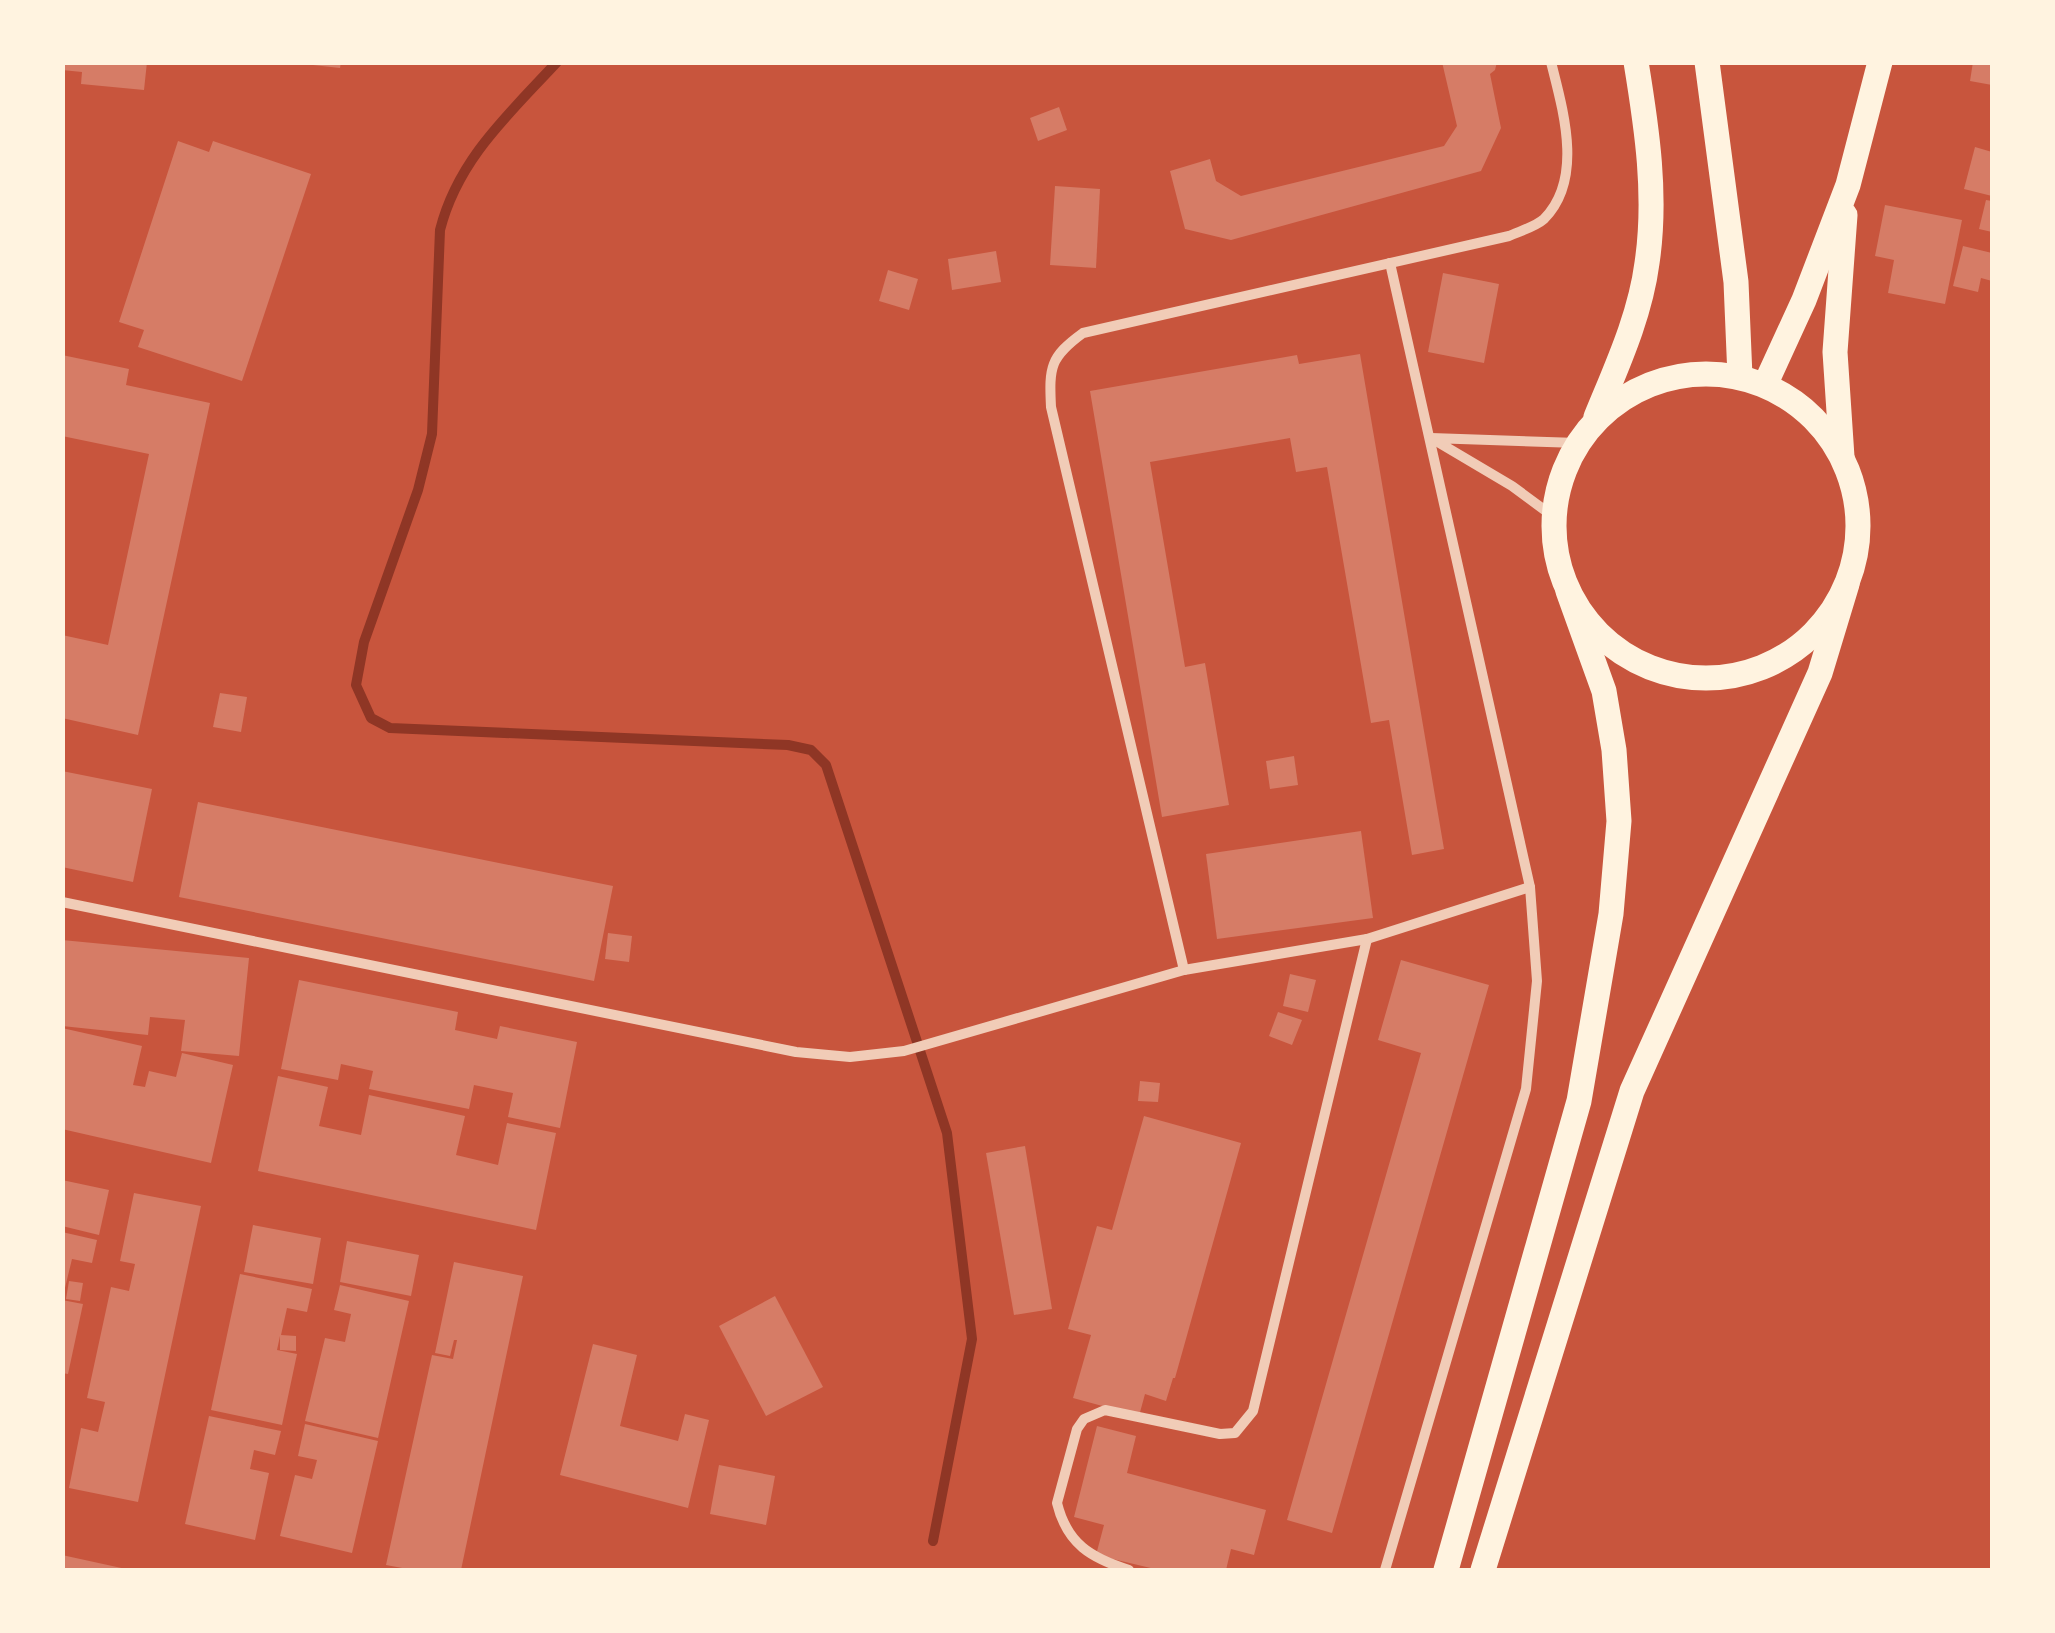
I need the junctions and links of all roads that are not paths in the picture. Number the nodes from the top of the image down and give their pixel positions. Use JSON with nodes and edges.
{"nodes":[{"id":1,"x":1551,"y":62,"type":"edge"},
{"id":2,"x":1636,"y":62,"type":"edge"},
{"id":3,"x":1707,"y":62,"type":"edge"},
{"id":4,"x":1880,"y":62,"type":"edge"},
{"id":5,"x":1848,"y":186,"type":"junction"},
{"id":6,"x":1390,"y":263,"type":"junction"},
{"id":7,"x":1740,"y":376,"type":"junction"},
{"id":8,"x":1765,"y":385,"type":"junction"},
{"id":9,"x":1594,"y":422,"type":"junction"},
{"id":10,"x":1431,"y":438,"type":"junction"},
{"id":11,"x":1578,"y":444,"type":"junction"},
{"id":12,"x":1842,"y":457,"type":"junction"},
{"id":13,"x":1554,"y":516,"type":"junction"},
{"id":14,"x":1847,"y":584,"type":"junction"},
{"id":15,"x":1568,"y":591,"type":"junction"},
{"id":16,"x":1530,"y":888,"type":"junction"},
{"id":17,"x":62,"y":902,"type":"edge"},
{"id":18,"x":1367,"y":939,"type":"junction"},
{"id":19,"x":1184,"y":970,"type":"junction"},
{"id":20,"x":1129,"y":1570,"type":"edge"},
{"id":21,"x":1385,"y":1570,"type":"edge"},
{"id":22,"x":1446,"y":1570,"type":"edge"},
{"id":23,"x":1483,"y":1570,"type":"edge"}],
"edges":[{"from":1,"to":6,"type":"street"},
{"from":2,"to":9,"type":"main road"},
{"from":3,"to":7,"type":"main road"},
{"from":4,"to":5,"type":"main road"},
{"from":5,"to":8,"type":"main road"},
{"from":5,"to":12,"type":"main road"},
{"from":6,"to":10,"type":"street"},
{"from":6,"to":19,"type":"street"},
{"from":7,"to":8,"type":"main road"},
{"from":7,"to":9,"type":"main road"},
{"from":8,"to":12,"type":"main road"},
{"from":9,"to":11,"type":"main road"},
{"from":10,"to":11,"type":"street"},
{"from":10,"to":13,"type":"street"},
{"from":10,"to":16,"type":"street"},
{"from":11,"to":13,"type":"main road"},
{"from":12,"to":14,"type":"main road"},
{"from":13,"to":15,"type":"main road"},
{"from":14,"to":15,"type":"main road"},
{"from":14,"to":23,"type":"main road"},
{"from":15,"to":22,"type":"main road"},
{"from":16,"to":18,"type":"street"},
{"from":16,"to":21,"type":"street"},
{"from":17,"to":19,"type":"street"},
{"from":18,"to":19,"type":"street"},
{"from":18,"to":20,"type":"street"}]}
